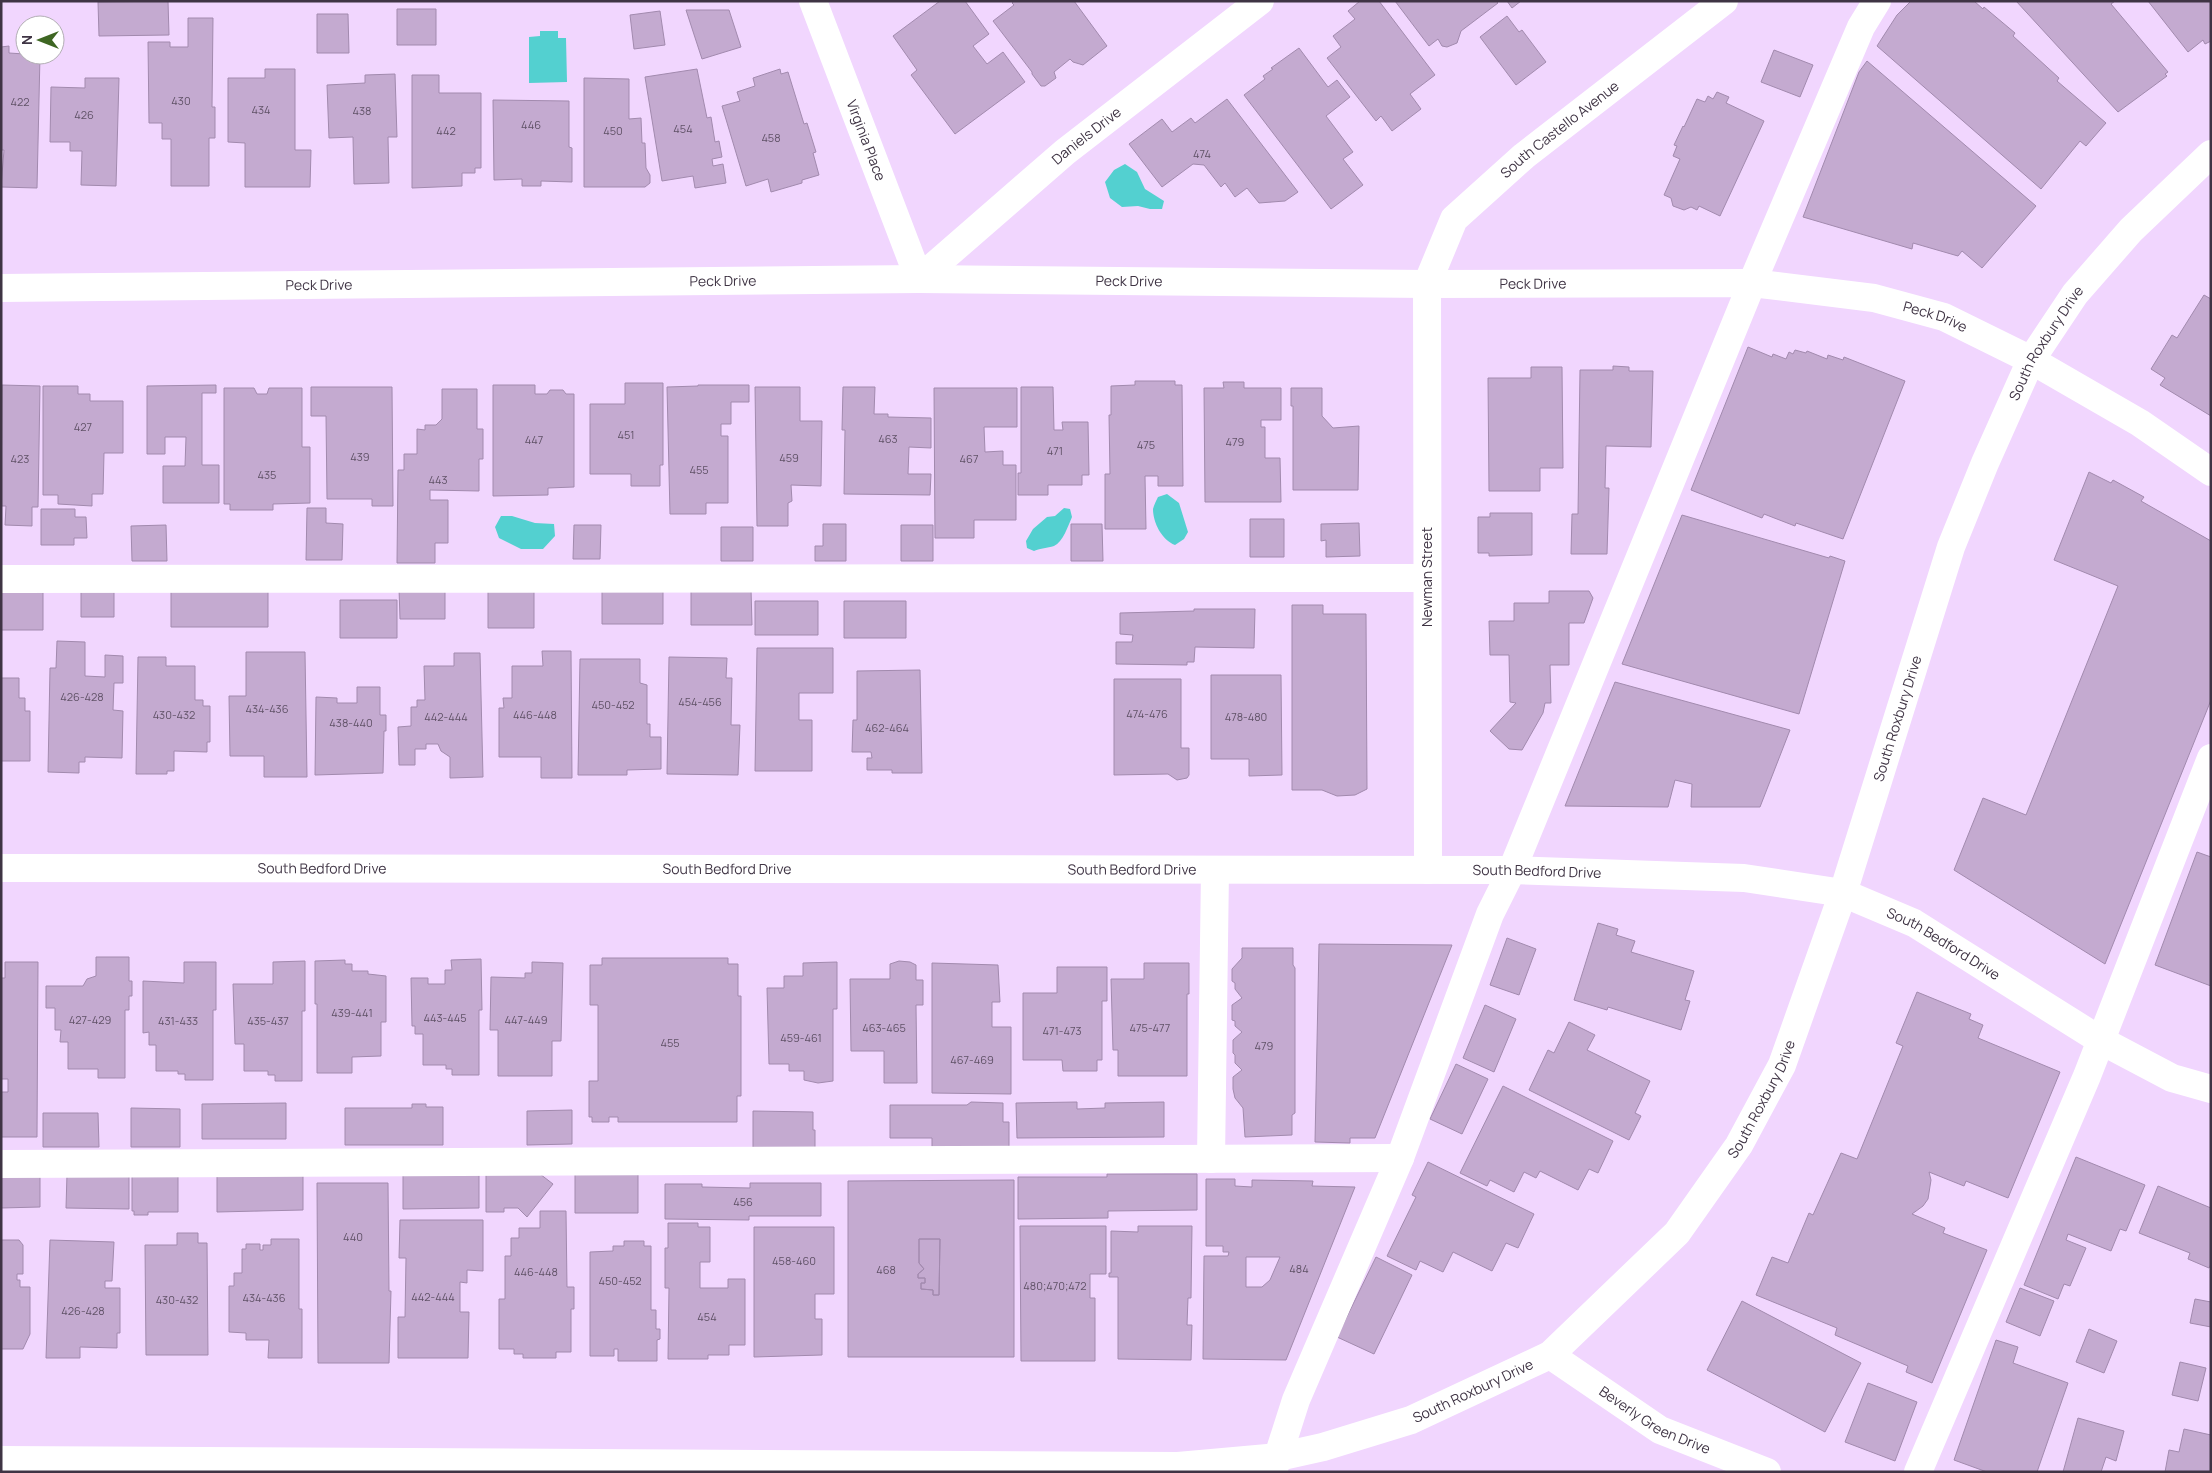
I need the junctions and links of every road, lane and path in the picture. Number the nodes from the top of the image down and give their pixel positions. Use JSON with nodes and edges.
{"nodes":[{"id":1,"x":813,"y":1,"type":"edge"},
{"id":2,"x":1260,"y":1,"type":"edge"},
{"id":3,"x":1724,"y":1,"type":"edge"},
{"id":4,"x":1877,"y":1,"type":"edge"},
{"id":5,"x":2211,"y":154,"type":"edge"},
{"id":6,"x":919,"y":279,"type":"junction"},
{"id":7,"x":1427,"y":284,"type":"junction"},
{"id":8,"x":1752,"y":284,"type":"junction"},
{"id":9,"x":1,"y":288,"type":"edge"},
{"id":10,"x":2031,"y":360,"type":"junction"},
{"id":11,"x":2211,"y":472,"type":"edge"},
{"id":12,"x":1427,"y":578,"type":"junction"},
{"id":13,"x":1,"y":579,"type":"edge"},
{"id":14,"x":2211,"y":758,"type":"edge"},
{"id":15,"x":1,"y":868,"type":"edge"},
{"id":16,"x":1215,"y":870,"type":"junction"},
{"id":17,"x":1428,"y":870,"type":"junction"},
{"id":18,"x":1512,"y":870,"type":"junction"},
{"id":19,"x":1843,"y":893,"type":"junction"},
{"id":20,"x":2100,"y":1040,"type":"junction"},
{"id":21,"x":2211,"y":1089,"type":"edge"},
{"id":22,"x":1400,"y":1158,"type":"junction"},
{"id":23,"x":1211,"y":1159,"type":"junction"},
{"id":24,"x":1,"y":1164,"type":"edge"},
{"id":25,"x":1550,"y":1355,"type":"junction"},
{"id":26,"x":1,"y":1460,"type":"edge"},
{"id":27,"x":1275,"y":1464,"type":"edge"},
{"id":28,"x":1178,"y":1469,"type":"edge"},
{"id":29,"x":1767,"y":1472,"type":"edge"},
{"id":30,"x":1918,"y":1472,"type":"edge"}],
"edges":[{"from":1,"to":6,"type":"street","name":"Virginia Place"},
{"from":2,"to":6,"type":"street","name":"Daniels Drive"},
{"from":3,"to":7,"type":"street","name":"South Castello Avenue"},
{"from":4,"to":8,"type":"street"},
{"from":5,"to":10,"type":"street","name":"South Roxbury Drive"},
{"from":6,"to":7,"type":"street","name":"Peck Drive"},
{"from":6,"to":9,"type":"street","name":"Peck Drive"},
{"from":7,"to":8,"type":"street","name":"Peck Drive"},
{"from":7,"to":12,"type":"street","name":"Newman Street"},
{"from":8,"to":10,"type":"street","name":"Peck Drive"},
{"from":8,"to":18,"type":"street"},
{"from":10,"to":11,"type":"street","name":"Peck Drive"},
{"from":10,"to":19,"type":"street","name":"South Roxbury Drive"},
{"from":12,"to":13,"type":"street"},
{"from":12,"to":17,"type":"street","name":"Newman Street"},
{"from":14,"to":20,"type":"street"},
{"from":15,"to":16,"type":"street","name":"South Bedford Drive"},
{"from":16,"to":17,"type":"street","name":"South Bedford Drive"},
{"from":16,"to":23,"type":"street"},
{"from":17,"to":18,"type":"street","name":"South Bedford Drive"},
{"from":18,"to":19,"type":"street","name":"South Bedford Drive"},
{"from":18,"to":22,"type":"street"},
{"from":19,"to":20,"type":"street","name":"South Bedford Drive"},
{"from":19,"to":25,"type":"street","name":"South Roxbury Drive"},
{"from":20,"to":21,"type":"street","name":"South Bedford Drive"},
{"from":20,"to":30,"type":"street"},
{"from":22,"to":23,"type":"street"},
{"from":22,"to":27,"type":"street"},
{"from":23,"to":24,"type":"street"},
{"from":25,"to":27,"type":"street","name":"South Roxbury Drive"},
{"from":25,"to":29,"type":"street","name":"Beverly Green Drive"},
{"from":26,"to":28,"type":"street","name":"South Roxbury Drive"},
{"from":27,"to":28,"type":"street","name":"South Roxbury Drive"}]}
